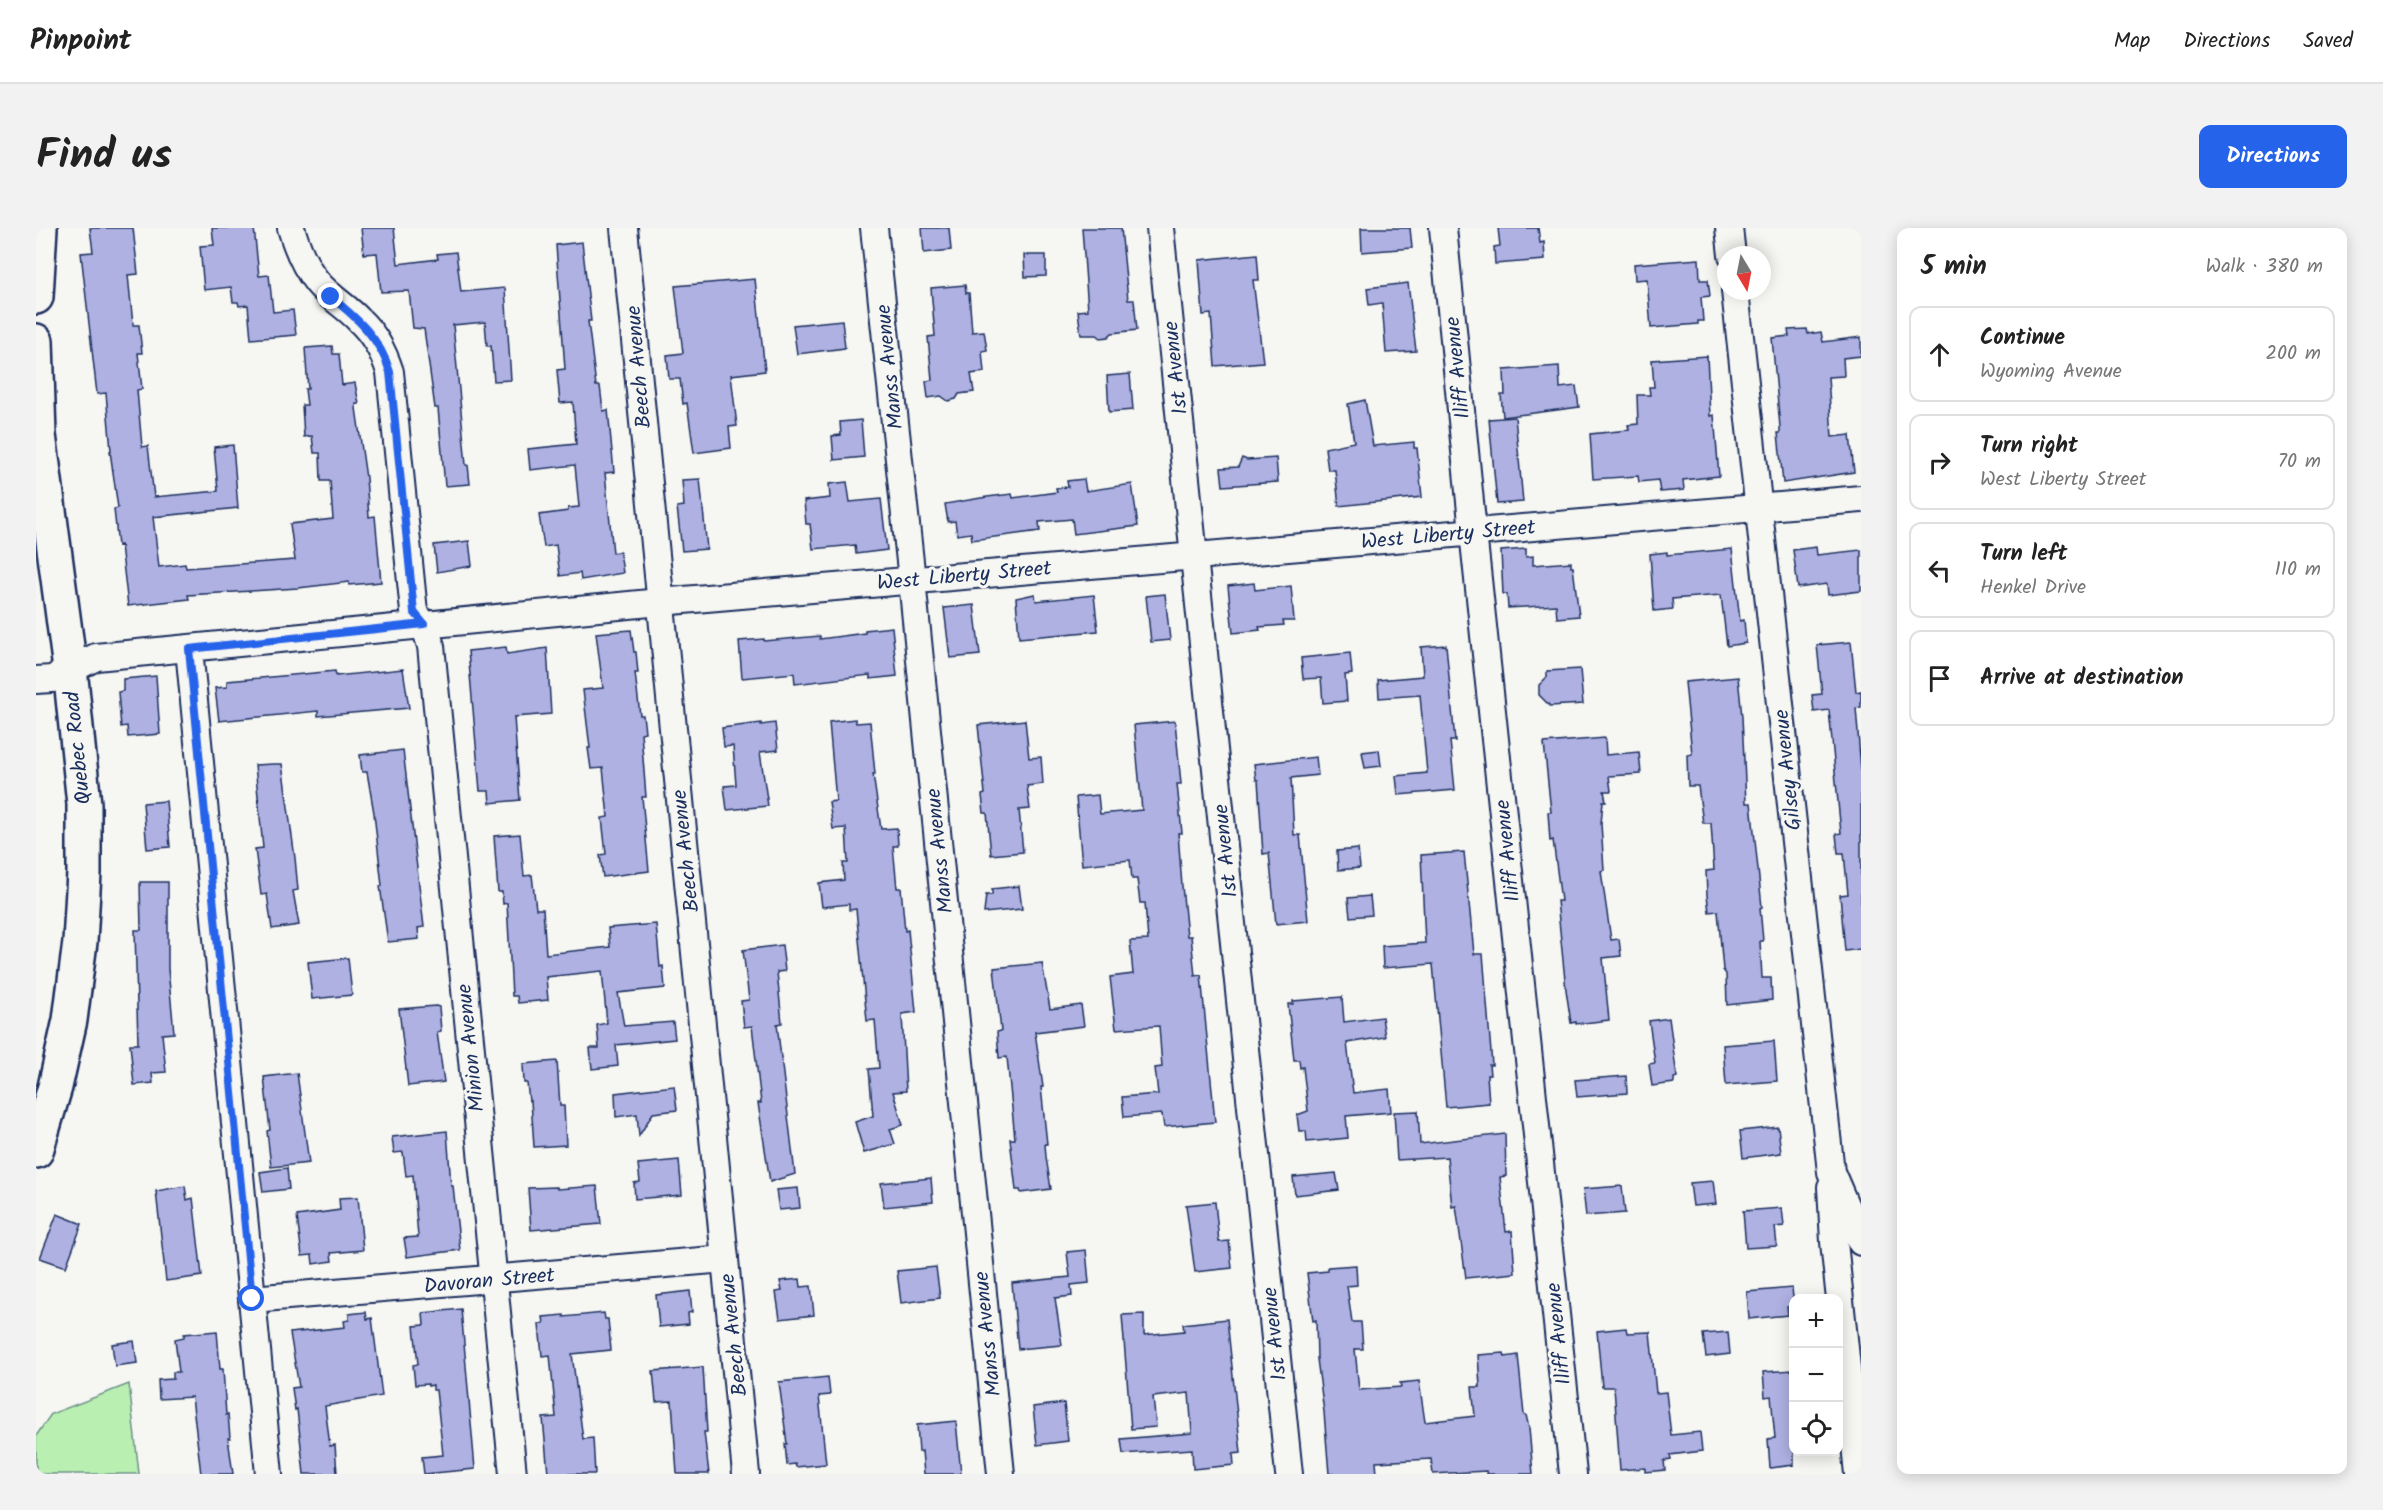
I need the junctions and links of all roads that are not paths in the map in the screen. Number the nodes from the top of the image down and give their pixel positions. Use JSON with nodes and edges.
{"nodes":[{"id":1,"x":40,"y":228,"type":"edge"},
{"id":2,"x":291,"y":228,"type":"edge"},
{"id":3,"x":624,"y":228,"type":"edge"},
{"id":4,"x":874,"y":228,"type":"edge"},
{"id":5,"x":1160,"y":228,"type":"edge"},
{"id":6,"x":1443,"y":228,"type":"edge"},
{"id":7,"x":1729,"y":228,"type":"edge"},
{"id":8,"x":1731,"y":246,"type":"edge"},
{"id":9,"x":36,"y":297,"type":"edge"},
{"id":10,"x":1736,"y":300,"type":"edge"},
{"id":11,"x":36,"y":341,"type":"edge"},
{"id":12,"x":1861,"y":499,"type":"edge"},
{"id":13,"x":1758,"y":507,"type":"junction"},
{"id":14,"x":1473,"y":532,"type":"junction"},
{"id":15,"x":1195,"y":554,"type":"junction"},
{"id":16,"x":912,"y":580,"type":"junction"},
{"id":17,"x":660,"y":602,"type":"junction"},
{"id":18,"x":424,"y":624,"type":"junction"},
{"id":19,"x":189,"y":649,"type":"junction"},
{"id":20,"x":69,"y":669,"type":"junction"},
{"id":21,"x":36,"y":680,"type":"edge"},
{"id":22,"x":36,"y":1152,"type":"edge"},
{"id":23,"x":1831,"y":1172,"type":"junction"},
{"id":24,"x":1861,"y":1242,"type":"edge"},
{"id":25,"x":725,"y":1259,"type":"junction"},
{"id":26,"x":494,"y":1280,"type":"junction"},
{"id":27,"x":252,"y":1299,"type":"junction"},
{"id":28,"x":269,"y":1474,"type":"edge"},
{"id":29,"x":513,"y":1474,"type":"edge"},
{"id":30,"x":747,"y":1474,"type":"edge"},
{"id":31,"x":1001,"y":1474,"type":"edge"},
{"id":32,"x":1289,"y":1474,"type":"edge"},
{"id":33,"x":1573,"y":1474,"type":"edge"},
{"id":34,"x":1858,"y":1474,"type":"edge"}],
"edges":[{"from":1,"to":9,"type":"street"},
{"from":2,"to":18,"type":"street","name":"Minion Avenue"},
{"from":3,"to":17,"type":"street","name":"Beech Avenue"},
{"from":4,"to":16,"type":"street","name":"Manss Avenue"},
{"from":5,"to":15,"type":"street","name":"1st Avenue"},
{"from":6,"to":14,"type":"street","name":"Iliff Avenue"},
{"from":7,"to":8,"type":"street"},
{"from":10,"to":13,"type":"street","name":"Gilsey Avenue"},
{"from":11,"to":20,"type":"street","name":"Quebec Road"},
{"from":12,"to":13,"type":"street","name":"West Liberty Street"},
{"from":13,"to":14,"type":"street","name":"West Liberty Street"},
{"from":13,"to":23,"type":"street","name":"Gilsey Avenue"},
{"from":14,"to":15,"type":"street","name":"West Liberty Street"},
{"from":14,"to":33,"type":"street","name":"Iliff Avenue"},
{"from":15,"to":16,"type":"street","name":"West Liberty Street"},
{"from":15,"to":32,"type":"street","name":"1st Avenue"},
{"from":16,"to":17,"type":"street","name":"West Liberty Street"},
{"from":16,"to":31,"type":"street","name":"Manss Avenue"},
{"from":17,"to":18,"type":"street","name":"West Liberty Street"},
{"from":17,"to":25,"type":"street","name":"Beech Avenue"},
{"from":18,"to":19,"type":"street","name":"West Liberty Street"},
{"from":18,"to":26,"type":"street","name":"Minion Avenue"},
{"from":19,"to":20,"type":"street","name":"West Liberty Street"},
{"from":19,"to":27,"type":"street"},
{"from":20,"to":21,"type":"street","name":"West Liberty Street"},
{"from":20,"to":22,"type":"street","name":"Quebec Road"},
{"from":23,"to":24,"type":"street","name":"Gilsey Avenue"},
{"from":23,"to":34,"type":"street"},
{"from":25,"to":26,"type":"street","name":"Davoran Street"},
{"from":25,"to":30,"type":"street","name":"Beech Avenue"},
{"from":26,"to":27,"type":"street","name":"Davoran Street"},
{"from":26,"to":29,"type":"street","name":"Minion Avenue"},
{"from":27,"to":28,"type":"street"}]}
